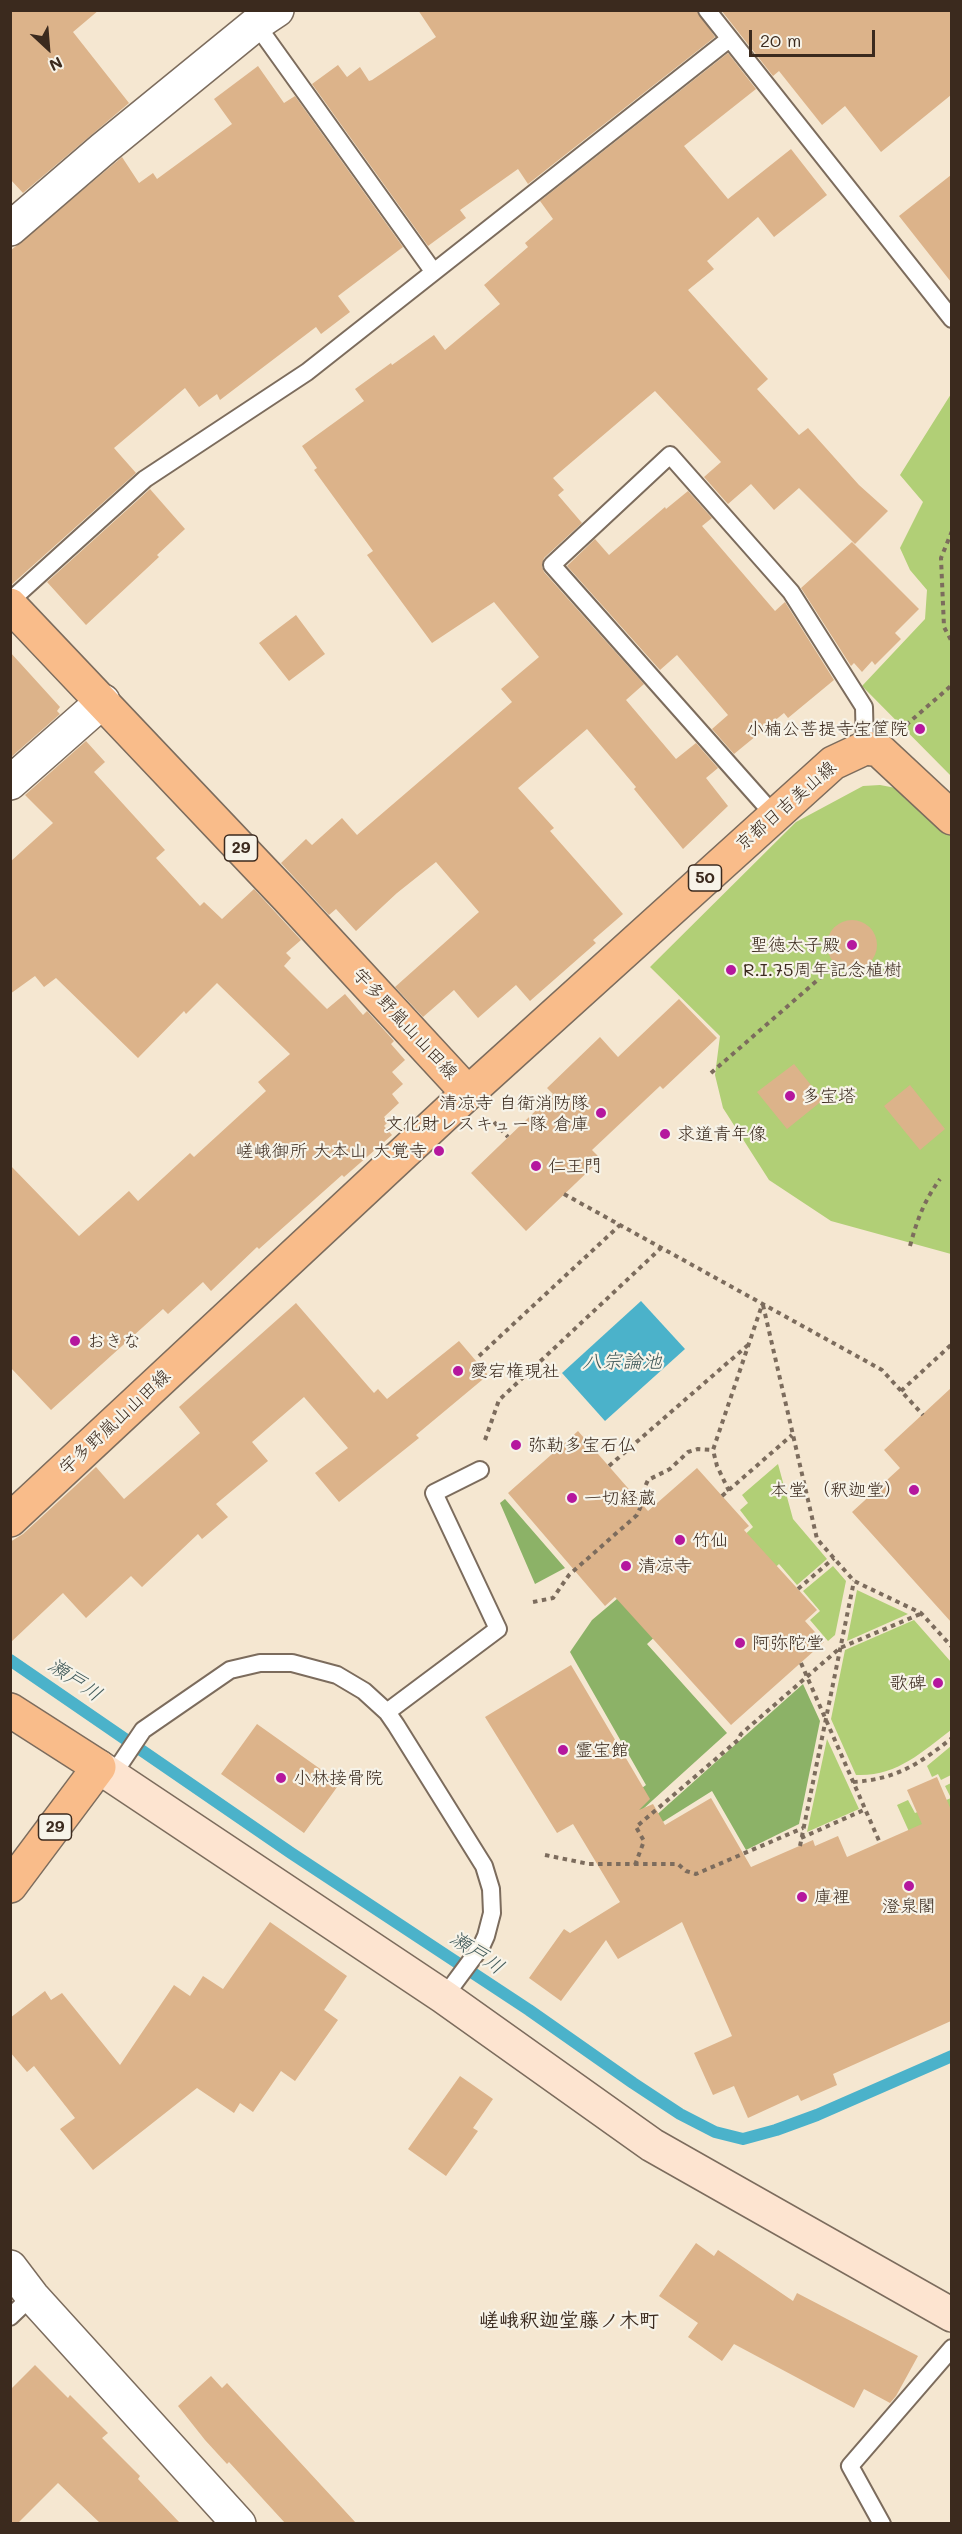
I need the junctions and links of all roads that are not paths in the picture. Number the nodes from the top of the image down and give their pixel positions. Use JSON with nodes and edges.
{"nodes":[{"id":1,"x":706,"y":10,"type":"edge"},
{"id":2,"x":267,"y":17,"type":"edge"},
{"id":3,"x":728,"y":40,"type":"junction"},
{"id":4,"x":10,"y":230,"type":"edge"},
{"id":5,"x":433,"y":271,"type":"junction"},
{"id":6,"x":951,"y":319,"type":"edge"},
{"id":7,"x":10,"y":603,"type":"edge"},
{"id":8,"x":103,"y":701,"type":"junction"},
{"id":9,"x":872,"y":749,"type":"junction"},
{"id":10,"x":10,"y":783,"type":"edge"},
{"id":11,"x":774,"y":815,"type":"junction"},
{"id":12,"x":951,"y":818,"type":"edge"},
{"id":13,"x":478,"y":1104,"type":"junction"},
{"id":14,"x":480,"y":1470,"type":"road end"},
{"id":15,"x":10,"y":1520,"type":"edge"},
{"id":16,"x":10,"y":1710,"type":"edge"},
{"id":17,"x":387,"y":1712,"type":"junction"},
{"id":18,"x":112,"y":1767,"type":"junction"},
{"id":19,"x":10,"y":1886,"type":"edge"},
{"id":20,"x":450,"y":1989,"type":"junction"},
{"id":21,"x":10,"y":2267,"type":"edge"},
{"id":22,"x":21,"y":2306,"type":"edge"},
{"id":23,"x":951,"y":2315,"type":"edge"},
{"id":24,"x":951,"y":2348,"type":"edge"},
{"id":25,"x":239,"y":2523,"type":"edge"},
{"id":26,"x":882,"y":2523,"type":"edge"}],
"edges":[{"from":1,"to":3,"type":"lane"},
{"from":2,"to":4,"type":"street"},
{"from":2,"to":5,"type":"lane"},
{"from":3,"to":5,"type":"lane"},
{"from":3,"to":6,"type":"lane"},
{"from":5,"to":7,"type":"lane"},
{"from":7,"to":8,"type":"main road","name":"宇多野嵐山山田線","number":"29"},
{"from":8,"to":10,"type":"street"},
{"from":8,"to":13,"type":"main road","name":"宇多野嵐山山田線","number":"29"},
{"from":9,"to":11,"type":"main road","name":"京都日吉美山線","number":"50"},
{"from":9,"to":11,"type":"lane"},
{"from":9,"to":12,"type":"main road"},
{"from":11,"to":13,"type":"main road","name":"京都日吉美山線","number":"50"},
{"from":13,"to":15,"type":"main road","name":"宇多野嵐山山田線"},
{"from":14,"to":17,"type":"lane"},
{"from":16,"to":18,"type":"main road"},
{"from":17,"to":18,"type":"lane"},
{"from":17,"to":20,"type":"lane"},
{"from":18,"to":19,"type":"main road","number":"29"},
{"from":18,"to":20,"type":"street"},
{"from":20,"to":23,"type":"street"},
{"from":21,"to":22,"type":"street"},
{"from":22,"to":25,"type":"street"},
{"from":24,"to":26,"type":"lane"}]}
